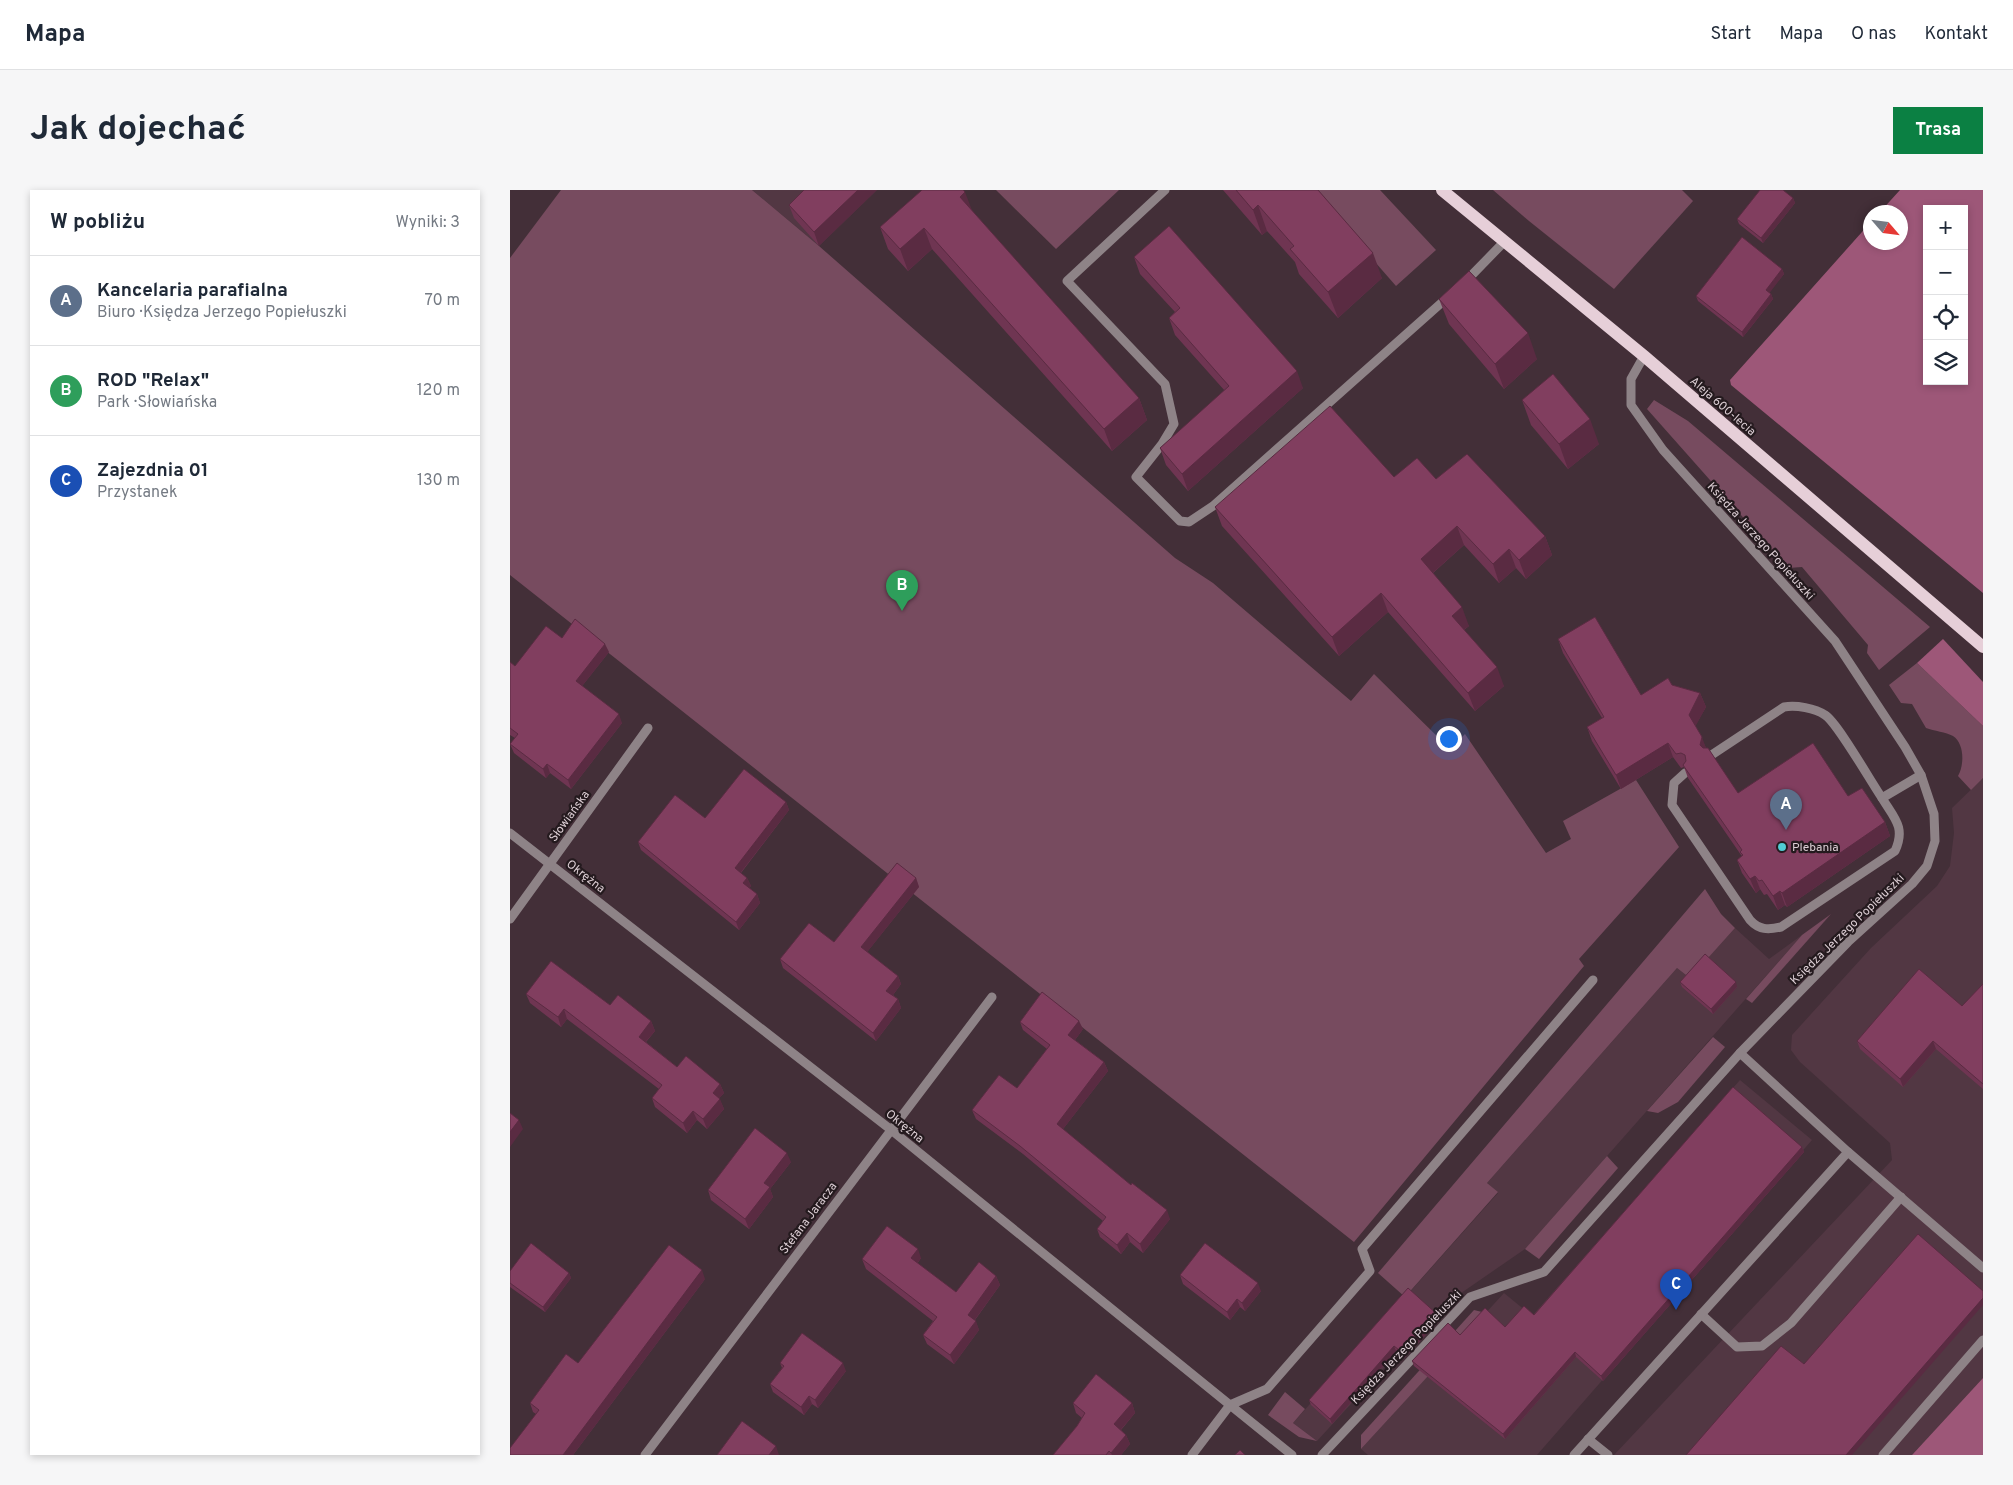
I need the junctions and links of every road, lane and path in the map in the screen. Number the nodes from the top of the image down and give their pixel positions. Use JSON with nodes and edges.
{"nodes":[{"id":1,"x":1165,"y":190,"type":"edge"},
{"id":2,"x":1442,"y":190,"type":"edge"},
{"id":3,"x":1504,"y":242,"type":"junction"},
{"id":4,"x":1644,"y":356,"type":"junction"},
{"id":5,"x":1983,"y":646,"type":"edge"},
{"id":6,"x":648,"y":728,"type":"dead end"},
{"id":7,"x":1710,"y":756,"type":"edge"},
{"id":8,"x":1685,"y":773,"type":"edge"},
{"id":9,"x":1921,"y":775,"type":"junction"},
{"id":10,"x":1882,"y":798,"type":"junction"},
{"id":11,"x":510,"y":833,"type":"edge"},
{"id":12,"x":550,"y":864,"type":"junction"},
{"id":13,"x":510,"y":918,"type":"edge"},
{"id":14,"x":1593,"y":980,"type":"dead end"},
{"id":15,"x":992,"y":996,"type":"dead end"},
{"id":16,"x":1740,"y":1053,"type":"junction"},
{"id":17,"x":890,"y":1130,"type":"junction"},
{"id":18,"x":1848,"y":1152,"type":"junction"},
{"id":19,"x":1901,"y":1197,"type":"junction"},
{"id":20,"x":1983,"y":1268,"type":"edge"},
{"id":21,"x":1701,"y":1314,"type":"junction"},
{"id":22,"x":1983,"y":1340,"type":"edge"},
{"id":23,"x":1230,"y":1404,"type":"junction"},
{"id":24,"x":1588,"y":1439,"type":"junction"},
{"id":25,"x":645,"y":1455,"type":"edge"},
{"id":26,"x":1192,"y":1455,"type":"edge"},
{"id":27,"x":1292,"y":1455,"type":"edge"},
{"id":28,"x":1322,"y":1455,"type":"edge"},
{"id":29,"x":1574,"y":1455,"type":"edge"},
{"id":30,"x":1608,"y":1455,"type":"edge"},
{"id":31,"x":1883,"y":1455,"type":"edge"}],
"edges":[{"from":1,"to":3,"type":"street"},
{"from":2,"to":3,"type":"main road","name":"Aleja 600-lecia"},
{"from":3,"to":4,"type":"main road","name":"Aleja 600-lecia"},
{"from":4,"to":5,"type":"main road","name":"Aleja 600-lecia"},
{"from":4,"to":9,"type":"street","name":"Księdza Jerzego Popiełuszki"},
{"from":6,"to":12,"type":"street","name":"Słowiańska"},
{"from":7,"to":10,"type":"street"},
{"from":8,"to":10,"type":"street"},
{"from":9,"to":10,"type":"street"},
{"from":9,"to":16,"type":"street","name":"Księdza Jerzego Popiełuszki"},
{"from":11,"to":12,"type":"street","name":"Okrężna"},
{"from":12,"to":13,"type":"street","name":"Słowiańska"},
{"from":12,"to":17,"type":"street","name":"Okrężna"},
{"from":14,"to":23,"type":"street"},
{"from":15,"to":17,"type":"street","name":"Stefana Jaracza"},
{"from":16,"to":18,"type":"street"},
{"from":16,"to":28,"type":"street","name":"Księdza Jerzego Popiełuszki"},
{"from":17,"to":23,"type":"street","name":"Okrężna"},
{"from":17,"to":25,"type":"street","name":"Stefana Jaracza"},
{"from":18,"to":19,"type":"street"},
{"from":18,"to":21,"type":"street"},
{"from":19,"to":20,"type":"street"},
{"from":19,"to":21,"type":"street"},
{"from":21,"to":24,"type":"street"},
{"from":22,"to":31,"type":"street"},
{"from":23,"to":26,"type":"street"},
{"from":23,"to":27,"type":"street"},
{"from":24,"to":29,"type":"street"},
{"from":24,"to":30,"type":"street"}]}
